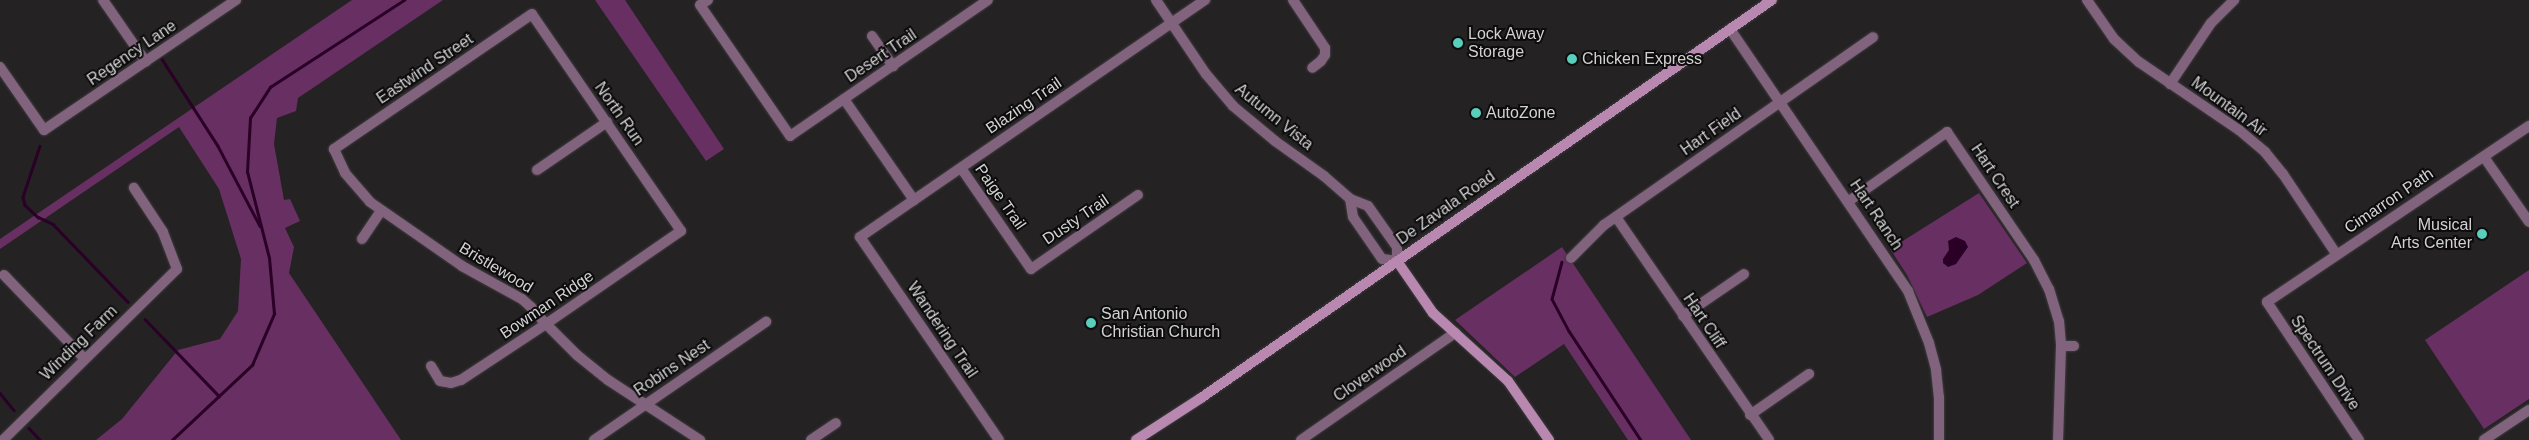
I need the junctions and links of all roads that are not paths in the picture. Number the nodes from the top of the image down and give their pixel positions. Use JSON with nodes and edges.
{"nodes":[{"id":1,"x":103,"y":0,"type":"edge"},
{"id":2,"x":236,"y":0,"type":"edge"},
{"id":3,"x":988,"y":0,"type":"edge"},
{"id":4,"x":1156,"y":0,"type":"edge"},
{"id":5,"x":1205,"y":0,"type":"edge"},
{"id":6,"x":1293,"y":0,"type":"edge"},
{"id":7,"x":1772,"y":0,"type":"edge"},
{"id":8,"x":2087,"y":0,"type":"edge"},
{"id":9,"x":2234,"y":0,"type":"edge"},
{"id":10,"x":704,"y":2,"type":"edge"},
{"id":11,"x":532,"y":14,"type":"joint"},
{"id":12,"x":1172,"y":23,"type":"junction"},
{"id":13,"x":1730,"y":29,"type":"junction"},
{"id":14,"x":872,"y":36,"type":"dead end"},
{"id":15,"x":1873,"y":37,"type":"dead end"},
{"id":16,"x":146,"y":62,"type":"junction"},
{"id":17,"x":893,"y":66,"type":"junction"},
{"id":18,"x":0,"y":67,"type":"edge"},
{"id":19,"x":1312,"y":68,"type":"dead end"},
{"id":20,"x":2170,"y":84,"type":"junction"},
{"id":21,"x":844,"y":99,"type":"junction"},
{"id":22,"x":1781,"y":102,"type":"junction"},
{"id":23,"x":607,"y":122,"type":"junction"},
{"id":24,"x":2529,"y":126,"type":"edge"},
{"id":25,"x":334,"y":149,"type":"joint"},
{"id":26,"x":2484,"y":157,"type":"junction"},
{"id":27,"x":961,"y":168,"type":"junction"},
{"id":28,"x":537,"y":170,"type":"dead end"},
{"id":29,"x":134,"y":188,"type":"dead end"},
{"id":30,"x":1138,"y":195,"type":"dead end"},
{"id":31,"x":1350,"y":199,"type":"junction"},
{"id":32,"x":914,"y":200,"type":"junction"},
{"id":33,"x":1849,"y":201,"type":"junction"},
{"id":34,"x":381,"y":211,"type":"junction"},
{"id":35,"x":1616,"y":217,"type":"junction"},
{"id":36,"x":2529,"y":222,"type":"edge"},
{"id":37,"x":681,"y":231,"type":"joint"},
{"id":38,"x":860,"y":237,"type":"joint"},
{"id":39,"x":362,"y":239,"type":"dead end"},
{"id":40,"x":2337,"y":254,"type":"junction"},
{"id":41,"x":1571,"y":258,"type":"dead end"},
{"id":42,"x":1397,"y":261,"type":"junction"},
{"id":43,"x":1030,"y":269,"type":"joint"},
{"id":44,"x":1744,"y":274,"type":"dead end"},
{"id":45,"x":4,"y":275,"type":"dead end"},
{"id":46,"x":2266,"y":302,"type":"joint"},
{"id":47,"x":1682,"y":316,"type":"junction"},
{"id":48,"x":766,"y":322,"type":"dead end"},
{"id":49,"x":546,"y":324,"type":"junction"},
{"id":50,"x":1455,"y":334,"type":"junction"},
{"id":51,"x":2062,"y":346,"type":"junction"},
{"id":52,"x":2074,"y":346,"type":"dead end"},
{"id":53,"x":84,"y":358,"type":"junction"},
{"id":54,"x":431,"y":366,"type":"dead end"},
{"id":55,"x":1808,"y":374,"type":"dead end"},
{"id":56,"x":645,"y":405,"type":"junction"},
{"id":57,"x":2529,"y":410,"type":"edge"},
{"id":58,"x":1750,"y":415,"type":"junction"},
{"id":59,"x":836,"y":423,"type":"dead end"},
{"id":60,"x":3,"y":440,"type":"edge"},
{"id":61,"x":594,"y":440,"type":"edge"},
{"id":62,"x":700,"y":440,"type":"edge"},
{"id":63,"x":811,"y":440,"type":"edge"},
{"id":64,"x":999,"y":440,"type":"edge"},
{"id":65,"x":1136,"y":440,"type":"edge"},
{"id":66,"x":1301,"y":440,"type":"edge"},
{"id":67,"x":1550,"y":440,"type":"edge"},
{"id":68,"x":1769,"y":440,"type":"edge"},
{"id":69,"x":1939,"y":440,"type":"edge"},
{"id":70,"x":2058,"y":440,"type":"edge"},
{"id":71,"x":2359,"y":440,"type":"edge"},
{"id":72,"x":2484,"y":440,"type":"edge"}],
"edges":[{"from":1,"to":16,"type":"street"},
{"from":2,"to":16,"type":"street","name":"Regency Lane"},
{"from":3,"to":17,"type":"street","name":"Desert Trail"},
{"from":4,"to":12,"type":"street","name":"Autumn Vista"},
{"from":5,"to":12,"type":"street","name":"Blazing Trail"},
{"from":6,"to":19,"type":"street"},
{"from":7,"to":13,"type":"main road","name":"De Zavala Road"},
{"from":8,"to":20,"type":"street","name":"Mountain Air"},
{"from":9,"to":20,"type":"street"},
{"from":10,"to":21,"type":"street","name":"Desert Trail"},
{"from":11,"to":23,"type":"street","name":"North Run"},
{"from":11,"to":25,"type":"street","name":"Eastwind Street"},
{"from":12,"to":27,"type":"street","name":"Blazing Trail"},
{"from":12,"to":31,"type":"street","name":"Autumn Vista"},
{"from":13,"to":22,"type":"street","name":"Hart Ranch"},
{"from":13,"to":42,"type":"main road","name":"De Zavala Road"},
{"from":14,"to":17,"type":"street"},
{"from":15,"to":22,"type":"street","name":"Hart Field"},
{"from":16,"to":18,"type":"street","name":"Regency Lane"},
{"from":17,"to":21,"type":"street","name":"Desert Trail"},
{"from":20,"to":40,"type":"street","name":"Mountain Air"},
{"from":21,"to":32,"type":"street"},
{"from":22,"to":33,"type":"street","name":"Hart Ranch"},
{"from":22,"to":35,"type":"street","name":"Hart Field"},
{"from":23,"to":28,"type":"street"},
{"from":23,"to":37,"type":"street","name":"North Run"},
{"from":24,"to":26,"type":"street","name":"Cimarron Path"},
{"from":25,"to":34,"type":"street","name":"Bristlewood"},
{"from":26,"to":36,"type":"street"},
{"from":26,"to":40,"type":"street","name":"Cimarron Path"},
{"from":27,"to":32,"type":"street","name":"Blazing Trail"},
{"from":27,"to":43,"type":"street","name":"Paige Trail"},
{"from":29,"to":53,"type":"street","name":"Winding Farm"},
{"from":30,"to":43,"type":"street","name":"Dusty Trail"},
{"from":31,"to":42,"type":"street","name":"Autumn Vista"},
{"from":31,"to":42,"type":"street","name":"Autumn Vista"},
{"from":32,"to":38,"type":"street","name":"Blazing Trail"},
{"from":33,"to":51,"type":"street","name":"Hart Crest"},
{"from":33,"to":69,"type":"street","name":"Hart Ranch"},
{"from":34,"to":39,"type":"street"},
{"from":34,"to":49,"type":"street","name":"Bristlewood"},
{"from":35,"to":41,"type":"street","name":"Hart Field"},
{"from":35,"to":47,"type":"street","name":"Hart Cliff"},
{"from":37,"to":49,"type":"street","name":"Bowman Ridge"},
{"from":38,"to":64,"type":"street","name":"Wandering Trail"},
{"from":40,"to":46,"type":"street","name":"Cimarron Path"},
{"from":42,"to":50,"type":"main road","name":"Autumn Vista"},
{"from":42,"to":65,"type":"main road","name":"De Zavala Road"},
{"from":44,"to":47,"type":"street"},
{"from":45,"to":53,"type":"street"},
{"from":46,"to":71,"type":"street","name":"Spectrum Drive"},
{"from":47,"to":58,"type":"street","name":"Hart Cliff"},
{"from":48,"to":56,"type":"street","name":"Robins Nest"},
{"from":49,"to":54,"type":"street","name":"Bowman Ridge"},
{"from":49,"to":56,"type":"street","name":"Bristlewood"},
{"from":50,"to":66,"type":"street","name":"Cloverwood"},
{"from":50,"to":67,"type":"main road","name":"Autumn Vista"},
{"from":51,"to":52,"type":"street"},
{"from":51,"to":70,"type":"street","name":"Hart Crest"},
{"from":53,"to":60,"type":"street","name":"Winding Farm"},
{"from":55,"to":58,"type":"street"},
{"from":56,"to":61,"type":"street","name":"Robins Nest"},
{"from":56,"to":62,"type":"street","name":"Bristlewood"},
{"from":57,"to":72,"type":"street"},
{"from":58,"to":68,"type":"street","name":"Hart Cliff"},
{"from":59,"to":63,"type":"street"}]}
